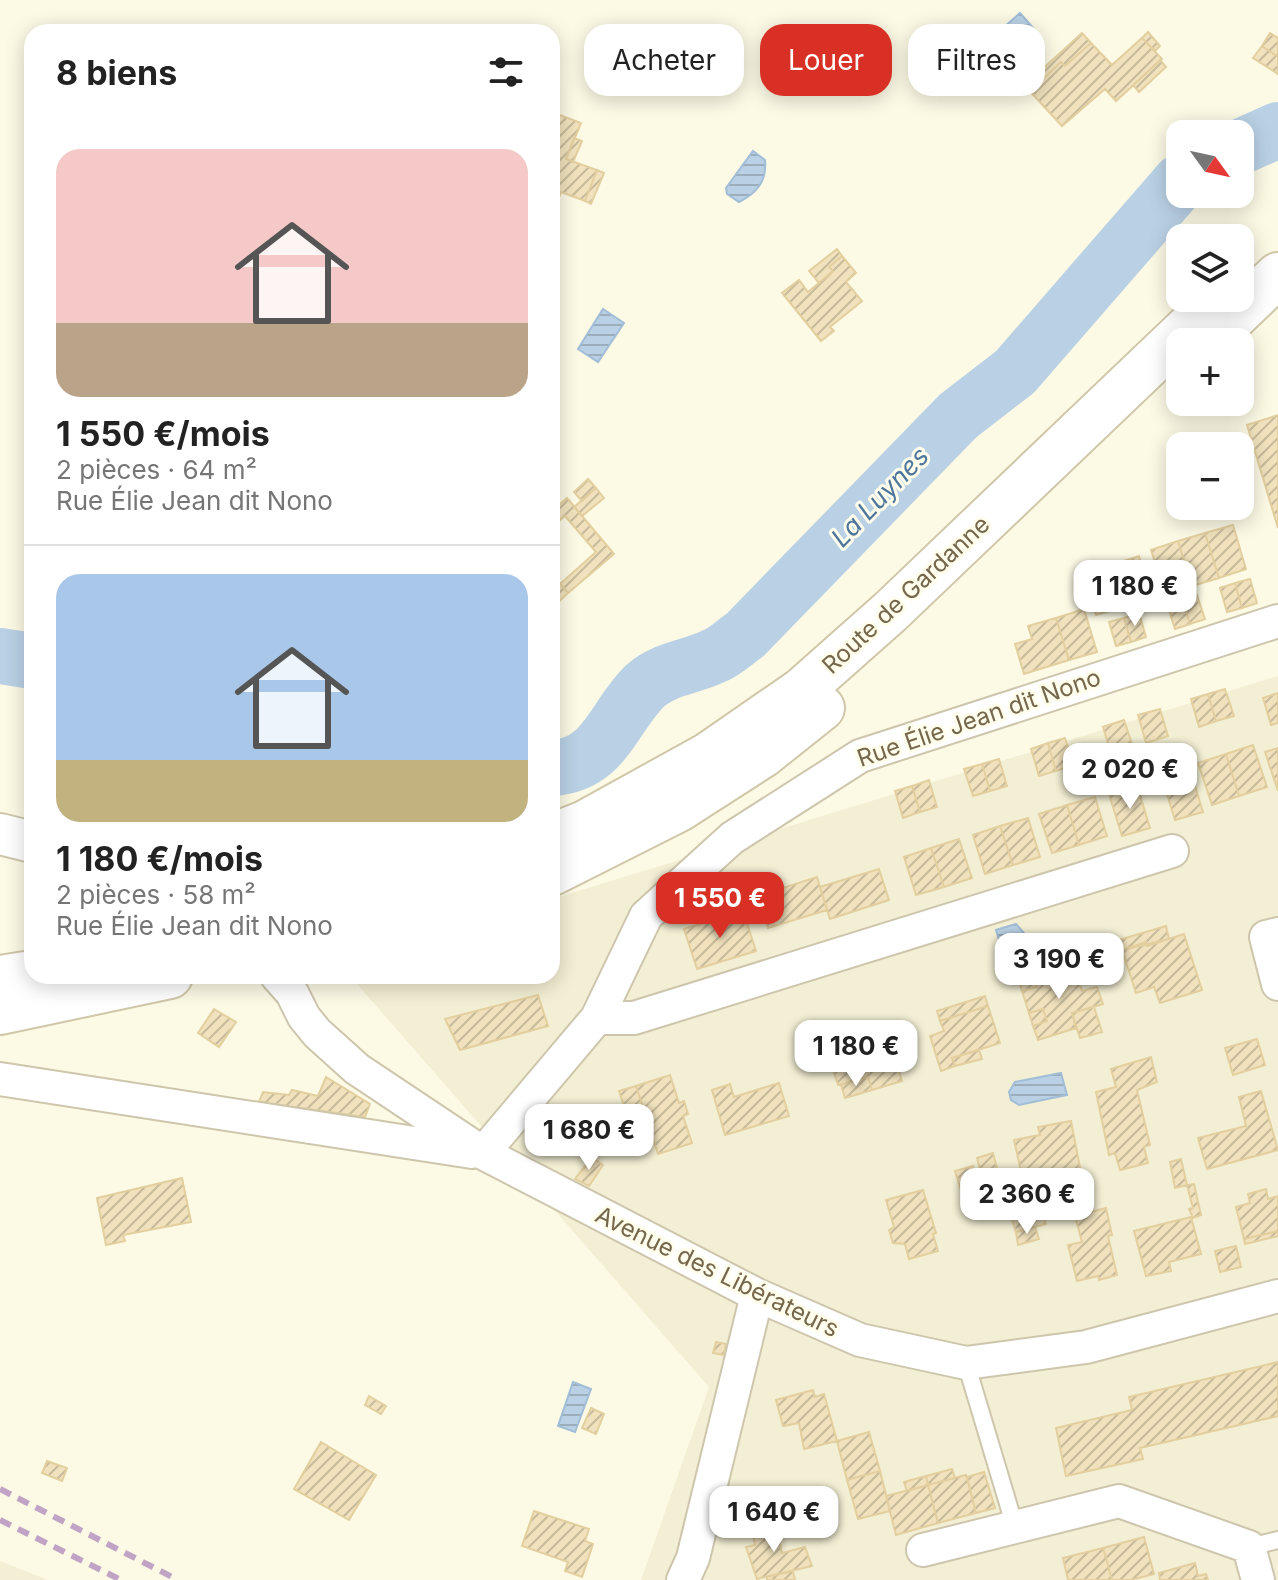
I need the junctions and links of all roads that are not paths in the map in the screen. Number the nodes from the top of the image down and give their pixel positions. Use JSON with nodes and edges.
{"nodes":[{"id":1,"x":1278,"y":241,"type":"edge"},
{"id":2,"x":1254,"y":264,"type":"edge"},
{"id":3,"x":1278,"y":275,"type":"edge"},
{"id":4,"x":1204,"y":312,"type":"edge"},
{"id":5,"x":1223,"y":328,"type":"edge"},
{"id":6,"x":1166,"y":382,"type":"edge"},
{"id":7,"x":1278,"y":621,"type":"edge"},
{"id":8,"x":560,"y":833,"type":"edge"},
{"id":9,"x":0,"y":834,"type":"edge"},
{"id":10,"x":24,"y":840,"type":"edge"},
{"id":11,"x":1172,"y":851,"type":"dead end"},
{"id":12,"x":560,"y":869,"type":"edge"},
{"id":13,"x":1278,"y":934,"type":"edge"},
{"id":14,"x":24,"y":974,"type":"edge"},
{"id":15,"x":0,"y":978,"type":"edge"},
{"id":16,"x":132,"y":984,"type":"edge"},
{"id":17,"x":284,"y":984,"type":"edge"},
{"id":18,"x":1278,"y":984,"type":"edge"},
{"id":19,"x":0,"y":1012,"type":"edge"},
{"id":20,"x":597,"y":1018,"type":"junction"},
{"id":21,"x":0,"y":1079,"type":"edge"},
{"id":22,"x":483,"y":1153,"type":"junction"},
{"id":23,"x":757,"y":1295,"type":"junction"},
{"id":24,"x":1278,"y":1296,"type":"edge"},
{"id":25,"x":966,"y":1363,"type":"junction"},
{"id":26,"x":1015,"y":1527,"type":"junction"},
{"id":27,"x":1264,"y":1543,"type":"edge"},
{"id":28,"x":923,"y":1550,"type":"dead end"},
{"id":29,"x":683,"y":1580,"type":"edge"},
{"id":30,"x":1258,"y":1580,"type":"edge"}],
"edges":[{"from":1,"to":2,"type":"main road"},
{"from":3,"to":5,"type":"main road"},
{"from":4,"to":8,"type":"main road","name":"Route de Gardanne"},
{"from":6,"to":12,"type":"main road","name":"Route de Gardanne"},
{"from":7,"to":20,"type":"street","name":"Rue Élie Jean dit Nono"},
{"from":9,"to":10,"type":"street"},
{"from":11,"to":20,"type":"street"},
{"from":13,"to":18,"type":"street"},
{"from":14,"to":15,"type":"main road"},
{"from":16,"to":19,"type":"main road"},
{"from":17,"to":22,"type":"street","name":"Avenue des Libérateurs"},
{"from":20,"to":22,"type":"street","name":"Rue Élie Jean dit Nono"},
{"from":21,"to":22,"type":"street"},
{"from":22,"to":23,"type":"street","name":"Avenue des Libérateurs"},
{"from":23,"to":25,"type":"street","name":"Avenue des Libérateurs"},
{"from":23,"to":29,"type":"street"},
{"from":24,"to":25,"type":"street","name":"Avenue des Libérateurs"},
{"from":25,"to":26,"type":"lane"},
{"from":26,"to":27,"type":"street"},
{"from":26,"to":28,"type":"street"},
{"from":27,"to":30,"type":"street"}]}
